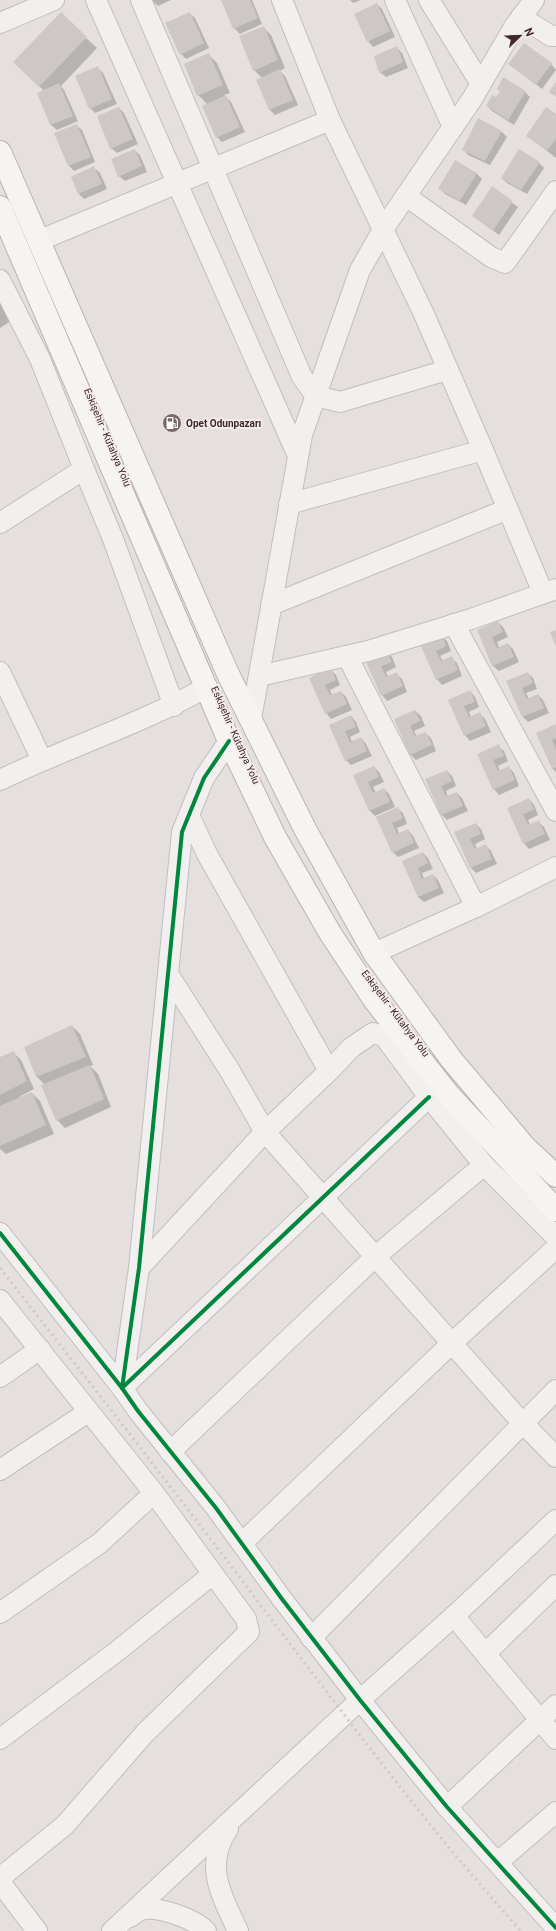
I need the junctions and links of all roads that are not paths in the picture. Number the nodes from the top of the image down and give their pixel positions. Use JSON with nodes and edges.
{"nodes":[{"id":1,"x":54,"y":0,"type":"edge"},
{"id":2,"x":96,"y":0,"type":"edge"},
{"id":3,"x":141,"y":0,"type":"edge"},
{"id":4,"x":282,"y":0,"type":"edge"},
{"id":5,"x":395,"y":0,"type":"edge"},
{"id":6,"x":429,"y":0,"type":"edge"},
{"id":7,"x":534,"y":0,"type":"edge"},
{"id":8,"x":522,"y":17,"type":"junction"},
{"id":9,"x":0,"y":23,"type":"edge"},
{"id":10,"x":556,"y":36,"type":"edge"},
{"id":11,"x":481,"y":84,"type":"junction"},
{"id":12,"x":330,"y":120,"type":"junction"},
{"id":13,"x":453,"y":126,"type":"junction"},
{"id":14,"x":0,"y":152,"type":"edge"},
{"id":15,"x":214,"y":168,"type":"junction"},
{"id":16,"x":176,"y":184,"type":"junction"},
{"id":17,"x":556,"y":191,"type":"edge"},
{"id":18,"x":406,"y":196,"type":"junction"},
{"id":19,"x":0,"y":207,"type":"edge"},
{"id":20,"x":384,"y":228,"type":"junction"},
{"id":21,"x":38,"y":241,"type":"junction"},
{"id":22,"x":0,"y":280,"type":"edge"},
{"id":23,"x":448,"y":370,"type":"junction"},
{"id":24,"x":316,"y":396,"type":"junction"},
{"id":25,"x":483,"y":450,"type":"junction"},
{"id":26,"x":298,"y":456,"type":"junction"},
{"id":27,"x":84,"y":469,"type":"junction"},
{"id":28,"x":289,"y":504,"type":"junction"},
{"id":29,"x":508,"y":509,"type":"junction"},
{"id":30,"x":0,"y":524,"type":"edge"},
{"id":31,"x":550,"y":591,"type":"edge"},
{"id":32,"x":271,"y":605,"type":"junction"},
{"id":33,"x":454,"y":624,"type":"junction"},
{"id":34,"x":347,"y":656,"type":"junction"},
{"id":35,"x":0,"y":672,"type":"edge"},
{"id":36,"x":259,"y":676,"type":"junction"},
{"id":37,"x":207,"y":687,"type":"junction"},
{"id":38,"x":174,"y":706,"type":"junction"},
{"id":39,"x":251,"y":719,"type":"junction"},
{"id":40,"x":229,"y":741,"type":"junction"},
{"id":41,"x":42,"y":760,"type":"junction"},
{"id":42,"x":0,"y":780,"type":"edge"},
{"id":43,"x":556,"y":811,"type":"edge"},
{"id":44,"x":189,"y":815,"type":"junction"},
{"id":45,"x":556,"y":867,"type":"edge"},
{"id":46,"x":476,"y":907,"type":"junction"},
{"id":47,"x":374,"y":953,"type":"junction"},
{"id":48,"x":168,"y":974,"type":"junction"},
{"id":49,"x":329,"y":1071,"type":"junction"},
{"id":50,"x":429,"y":1096,"type":"junction"},
{"id":51,"x":265,"y":1132,"type":"junction"},
{"id":52,"x":484,"y":1165,"type":"junction"},
{"id":53,"x":556,"y":1176,"type":"edge"},
{"id":54,"x":322,"y":1196,"type":"junction"},
{"id":55,"x":556,"y":1210,"type":"edge"},
{"id":56,"x":0,"y":1233,"type":"edge"},
{"id":57,"x":556,"y":1237,"type":"edge"},
{"id":58,"x":556,"y":1248,"type":"edge"},
{"id":59,"x":376,"y":1256,"type":"junction"},
{"id":60,"x":139,"y":1268,"type":"junction"},
{"id":61,"x":0,"y":1300,"type":"edge"},
{"id":62,"x":452,"y":1342,"type":"junction"},
{"id":63,"x":40,"y":1349,"type":"junction"},
{"id":64,"x":0,"y":1377,"type":"edge"},
{"id":65,"x":122,"y":1388,"type":"junction"},
{"id":66,"x":556,"y":1390,"type":"edge"},
{"id":67,"x":88,"y":1412,"type":"junction"},
{"id":68,"x":523,"y":1423,"type":"junction"},
{"id":69,"x":170,"y":1452,"type":"junction"},
{"id":70,"x":556,"y":1456,"type":"edge"},
{"id":71,"x":0,"y":1470,"type":"edge"},
{"id":72,"x":154,"y":1493,"type":"junction"},
{"id":73,"x":556,"y":1520,"type":"edge"},
{"id":74,"x":242,"y":1543,"type":"junction"},
{"id":75,"x":213,"y":1574,"type":"junction"},
{"id":76,"x":556,"y":1586,"type":"edge"},
{"id":77,"x":0,"y":1613,"type":"edge"},
{"id":78,"x":454,"y":1616,"type":"junction"},
{"id":79,"x":311,"y":1638,"type":"junction"},
{"id":80,"x":486,"y":1653,"type":"junction"},
{"id":81,"x":360,"y":1700,"type":"junction"},
{"id":82,"x":556,"y":1705,"type":"edge"},
{"id":83,"x":540,"y":1719,"type":"junction"},
{"id":84,"x":556,"y":1738,"type":"edge"},
{"id":85,"x":0,"y":1739,"type":"edge"},
{"id":86,"x":448,"y":1807,"type":"junction"},
{"id":87,"x":556,"y":1812,"type":"edge"},
{"id":88,"x":237,"y":1814,"type":"junction"},
{"id":89,"x":498,"y":1862,"type":"junction"},
{"id":90,"x":0,"y":1878,"type":"edge"},
{"id":91,"x":0,"y":1882,"type":"edge"},
{"id":92,"x":117,"y":1926,"type":"edge"},
{"id":93,"x":556,"y":1928,"type":"edge"},
{"id":94,"x":37,"y":1931,"type":"edge"},
{"id":95,"x":206,"y":1931,"type":"edge"},
{"id":96,"x":238,"y":1931,"type":"edge"}],
"edges":[{"from":1,"to":9,"type":"street"},
{"from":2,"to":16,"type":"street"},
{"from":3,"to":15,"type":"street"},
{"from":4,"to":12,"type":"street"},
{"from":5,"to":13,"type":"street"},
{"from":6,"to":11,"type":"street"},
{"from":7,"to":8,"type":"street"},
{"from":8,"to":10,"type":"street"},
{"from":8,"to":11,"type":"street"},
{"from":11,"to":13,"type":"street"},
{"from":12,"to":15,"type":"street"},
{"from":12,"to":20,"type":"street"},
{"from":13,"to":18,"type":"street"},
{"from":14,"to":21,"type":"highway","name":"Eskişehir - Kütahya Yolu"},
{"from":15,"to":16,"type":"street"},
{"from":15,"to":24,"type":"street"},
{"from":16,"to":21,"type":"street"},
{"from":16,"to":26,"type":"street"},
{"from":17,"to":18,"type":"street"},
{"from":18,"to":20,"type":"street"},
{"from":19,"to":37,"type":"highway","name":"Eskişehir - Kütahya Yolu"},
{"from":20,"to":23,"type":"street"},
{"from":20,"to":24,"type":"street"},
{"from":21,"to":39,"type":"highway","name":"Eskişehir - Kütahya Yolu"},
{"from":22,"to":27,"type":"street"},
{"from":23,"to":24,"type":"street"},
{"from":23,"to":25,"type":"street"},
{"from":24,"to":26,"type":"street"},
{"from":25,"to":28,"type":"street"},
{"from":25,"to":29,"type":"street"},
{"from":26,"to":28,"type":"street"},
{"from":27,"to":30,"type":"street"},
{"from":27,"to":38,"type":"street"},
{"from":28,"to":32,"type":"street"},
{"from":29,"to":31,"type":"street"},
{"from":29,"to":32,"type":"street"},
{"from":31,"to":33,"type":"street"},
{"from":32,"to":36,"type":"street"},
{"from":33,"to":34,"type":"street"},
{"from":33,"to":43,"type":"street"},
{"from":34,"to":36,"type":"street"},
{"from":34,"to":46,"type":"street"},
{"from":35,"to":41,"type":"street"},
{"from":36,"to":39,"type":"street"},
{"from":37,"to":38,"type":"street"},
{"from":37,"to":40,"type":"highway","name":"Eskişehir - Kütahya Yolu"},
{"from":38,"to":41,"type":"street"},
{"from":39,"to":47,"type":"highway","name":"Eskişehir - Kütahya Yolu"},
{"from":40,"to":44,"type":"street"},
{"from":40,"to":55,"type":"highway","name":"Eskişehir - Kütahya Yolu"},
{"from":41,"to":42,"type":"street"},
{"from":44,"to":48,"type":"street"},
{"from":44,"to":49,"type":"street"},
{"from":45,"to":46,"type":"street"},
{"from":46,"to":47,"type":"street"},
{"from":47,"to":53,"type":"highway","name":"Eskişehir - Kütahya Yolu"},
{"from":48,"to":51,"type":"street"},
{"from":48,"to":60,"type":"street"},
{"from":49,"to":50,"type":"street"},
{"from":49,"to":51,"type":"street"},
{"from":50,"to":52,"type":"street"},
{"from":50,"to":54,"type":"street"},
{"from":51,"to":54,"type":"street"},
{"from":51,"to":60,"type":"street"},
{"from":52,"to":57,"type":"street"},
{"from":52,"to":59,"type":"street"},
{"from":54,"to":59,"type":"street"},
{"from":54,"to":65,"type":"street"},
{"from":56,"to":65,"type":"street"},
{"from":58,"to":62,"type":"street"},
{"from":59,"to":62,"type":"street"},
{"from":59,"to":69,"type":"street"},
{"from":60,"to":65,"type":"street"},
{"from":61,"to":63,"type":"street"},
{"from":62,"to":68,"type":"street"},
{"from":62,"to":74,"type":"street"},
{"from":63,"to":64,"type":"street"},
{"from":63,"to":67,"type":"street"},
{"from":65,"to":69,"type":"street"},
{"from":66,"to":68,"type":"street"},
{"from":67,"to":71,"type":"street"},
{"from":67,"to":72,"type":"street"},
{"from":68,"to":70,"type":"street"},
{"from":68,"to":79,"type":"street"},
{"from":69,"to":74,"type":"street"},
{"from":72,"to":75,"type":"street"},
{"from":72,"to":77,"type":"street"},
{"from":73,"to":78,"type":"street"},
{"from":74,"to":79,"type":"street"},
{"from":75,"to":85,"type":"street"},
{"from":75,"to":90,"type":"street"},
{"from":76,"to":80,"type":"street"},
{"from":78,"to":80,"type":"street"},
{"from":78,"to":81,"type":"street"},
{"from":79,"to":81,"type":"street"},
{"from":80,"to":83,"type":"street"},
{"from":81,"to":86,"type":"street"},
{"from":81,"to":88,"type":"street"},
{"from":82,"to":83,"type":"street"},
{"from":83,"to":84,"type":"street"},
{"from":83,"to":86,"type":"street"},
{"from":86,"to":89,"type":"street"},
{"from":87,"to":89,"type":"street"},
{"from":88,"to":92,"type":"street"},
{"from":88,"to":96,"type":"street"},
{"from":89,"to":93,"type":"street"},
{"from":91,"to":94,"type":"street"},
{"from":92,"to":95,"type":"street"}]}
